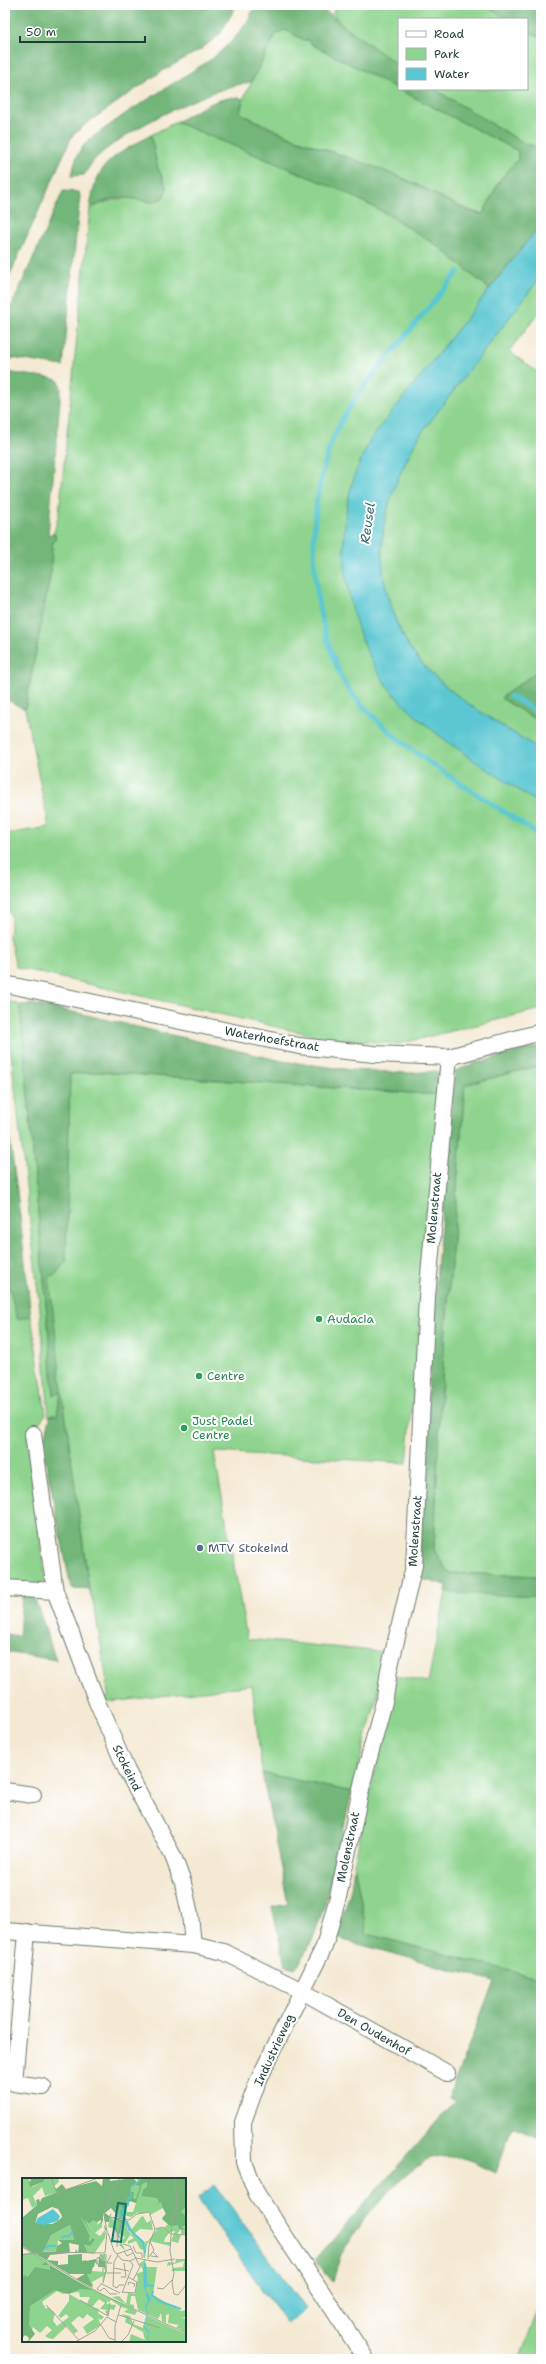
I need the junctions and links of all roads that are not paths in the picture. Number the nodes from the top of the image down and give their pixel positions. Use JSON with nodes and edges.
{"nodes":[{"id":1,"x":5,"y":984,"type":"edge"},
{"id":2,"x":541,"y":1032,"type":"edge"},
{"id":3,"x":449,"y":1057,"type":"junction"},
{"id":4,"x":33,"y":1434,"type":"dead end"},
{"id":5,"x":5,"y":1588,"type":"edge"},
{"id":6,"x":55,"y":1591,"type":"junction"},
{"id":7,"x":5,"y":1791,"type":"edge"},
{"id":8,"x":32,"y":1795,"type":"dead end"},
{"id":9,"x":5,"y":1931,"type":"edge"},
{"id":10,"x":27,"y":1932,"type":"junction"},
{"id":11,"x":193,"y":1945,"type":"junction"},
{"id":12,"x":302,"y":1991,"type":"junction"},
{"id":13,"x":447,"y":2074,"type":"dead end"},
{"id":14,"x":43,"y":2087,"type":"dead end"},
{"id":15,"x":366,"y":2359,"type":"edge"}],
"edges":[{"from":1,"to":3,"type":"street","name":"Waterhoefstraat"},
{"from":2,"to":3,"type":"street","name":"Waterhoefstraat"},
{"from":3,"to":12,"type":"street","name":"Molenstraat"},
{"from":4,"to":6,"type":"street","name":"Stokeind"},
{"from":5,"to":6,"type":"street"},
{"from":6,"to":11,"type":"street","name":"Stokeind"},
{"from":7,"to":8,"type":"street"},
{"from":9,"to":10,"type":"street"},
{"from":10,"to":11,"type":"street"},
{"from":10,"to":14,"type":"street"},
{"from":11,"to":12,"type":"street"},
{"from":12,"to":13,"type":"street","name":"Den Oudenhof"},
{"from":12,"to":15,"type":"street","name":"Industrieweg"}]}
